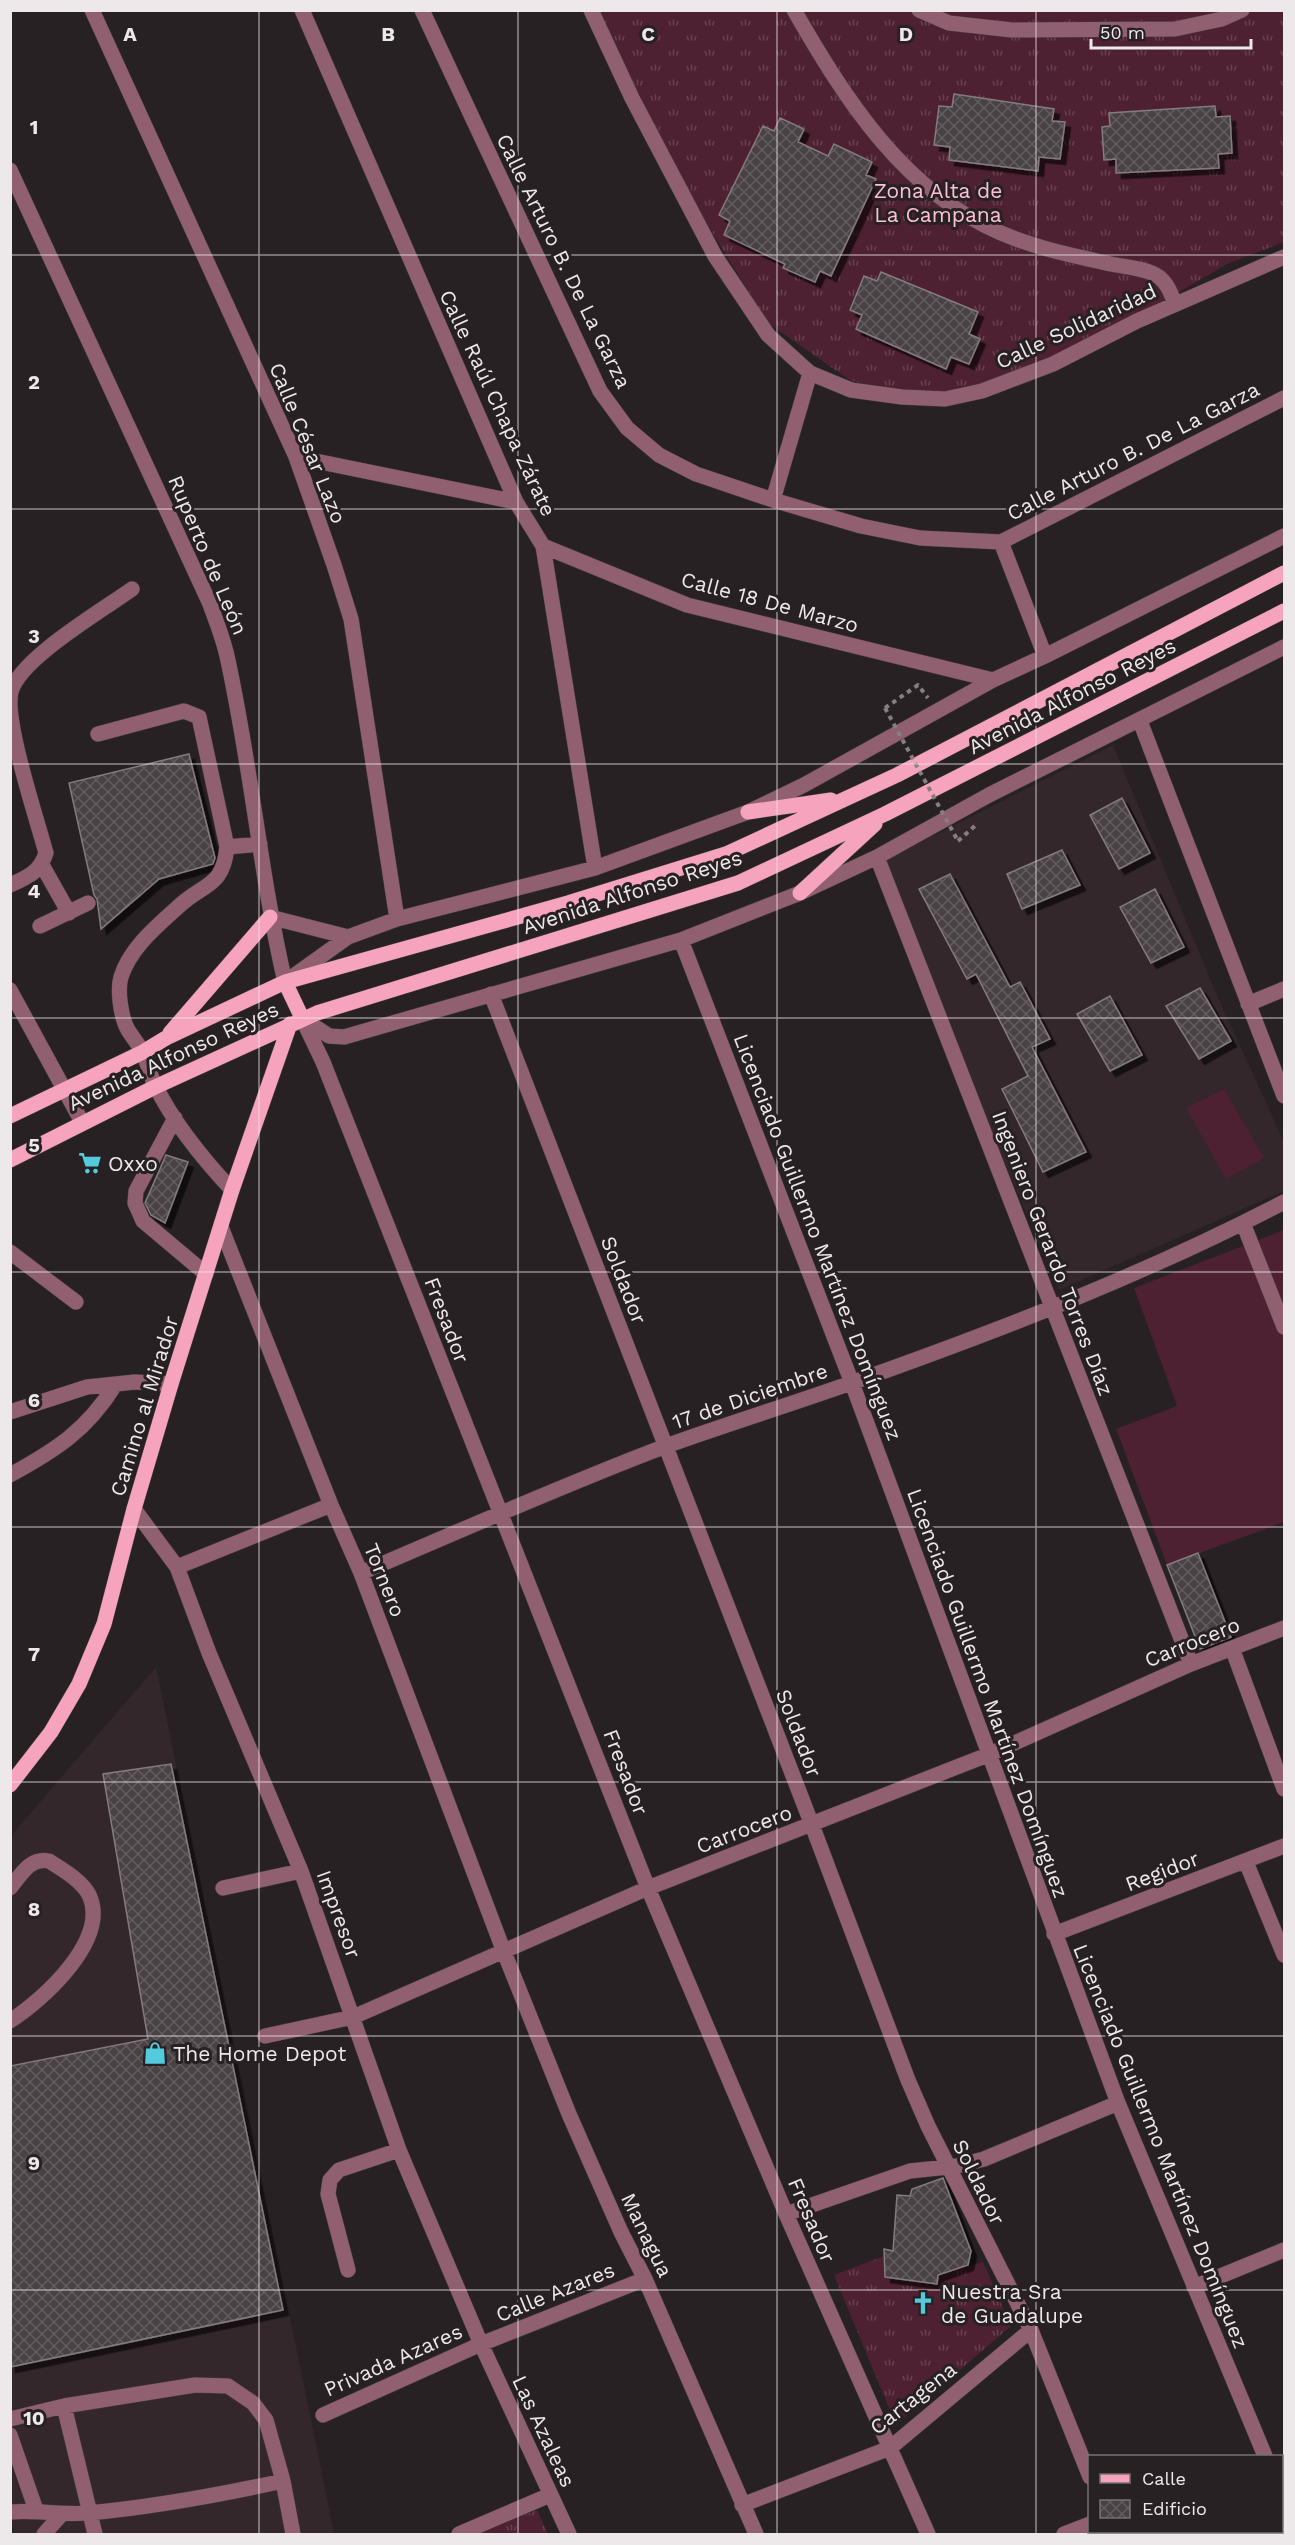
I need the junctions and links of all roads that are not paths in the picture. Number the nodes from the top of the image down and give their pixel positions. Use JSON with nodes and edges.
{"nodes":[{"id":1,"x":92,"y":10,"type":"edge"},
{"id":2,"x":302,"y":10,"type":"edge"},
{"id":3,"x":422,"y":10,"type":"edge"},
{"id":4,"x":591,"y":10,"type":"edge"},
{"id":5,"x":794,"y":10,"type":"edge"},
{"id":6,"x":919,"y":10,"type":"edge"},
{"id":7,"x":1242,"y":10,"type":"edge"},
{"id":8,"x":10,"y":170,"type":"edge"},
{"id":9,"x":1284,"y":257,"type":"edge"},
{"id":10,"x":1175,"y":304,"type":"junction"},
{"id":11,"x":810,"y":373,"type":"junction"},
{"id":12,"x":1284,"y":398,"type":"edge"},
{"id":13,"x":296,"y":456,"type":"junction"},
{"id":14,"x":773,"y":500,"type":"junction"},
{"id":15,"x":516,"y":502,"type":"junction"},
{"id":16,"x":1284,"y":536,"type":"edge"},
{"id":17,"x":1001,"y":542,"type":"junction"},
{"id":18,"x":543,"y":546,"type":"junction"},
{"id":19,"x":1284,"y":573,"type":"edge"},
{"id":20,"x":132,"y":589,"type":"dead end"},
{"id":21,"x":1284,"y":611,"type":"edge"},
{"id":22,"x":1284,"y":647,"type":"edge"},
{"id":23,"x":1045,"y":656,"type":"junction"},
{"id":24,"x":993,"y":680,"type":"junction"},
{"id":25,"x":11,"y":718,"type":"edge"},
{"id":26,"x":1140,"y":721,"type":"junction"},
{"id":27,"x":98,"y":734,"type":"dead end"},
{"id":28,"x":849,"y":798,"type":"junction"},
{"id":29,"x":748,"y":812,"type":"junction"},
{"id":30,"x":885,"y":814,"type":"junction"},
{"id":31,"x":260,"y":844,"type":"junction"},
{"id":32,"x":227,"y":848,"type":"junction"},
{"id":33,"x":877,"y":857,"type":"junction"},
{"id":34,"x":42,"y":865,"type":"junction"},
{"id":35,"x":595,"y":868,"type":"junction"},
{"id":36,"x":10,"y":885,"type":"edge"},
{"id":37,"x":800,"y":893,"type":"junction"},
{"id":38,"x":88,"y":903,"type":"dead end"},
{"id":39,"x":69,"y":913,"type":"junction"},
{"id":40,"x":270,"y":917,"type":"junction"},
{"id":41,"x":397,"y":918,"type":"junction"},
{"id":42,"x":40,"y":926,"type":"dead end"},
{"id":43,"x":348,"y":937,"type":"junction"},
{"id":44,"x":681,"y":940,"type":"junction"},
{"id":45,"x":285,"y":982,"type":"junction"},
{"id":46,"x":1284,"y":989,"type":"edge"},
{"id":47,"x":10,"y":990,"type":"edge"},
{"id":48,"x":491,"y":994,"type":"junction"},
{"id":49,"x":1248,"y":1004,"type":"junction"},
{"id":50,"x":296,"y":1021,"type":"junction"},
{"id":51,"x":166,"y":1038,"type":"junction"},
{"id":52,"x":142,"y":1052,"type":"junction"},
{"id":53,"x":156,"y":1086,"type":"junction"},
{"id":54,"x":63,"y":1089,"type":"junction"},
{"id":55,"x":1284,"y":1096,"type":"edge"},
{"id":56,"x":10,"y":1116,"type":"edge"},
{"id":57,"x":174,"y":1118,"type":"junction"},
{"id":58,"x":82,"y":1122,"type":"junction"},
{"id":59,"x":10,"y":1160,"type":"edge"},
{"id":60,"x":231,"y":1190,"type":"junction"},
{"id":61,"x":1284,"y":1202,"type":"edge"},
{"id":62,"x":1243,"y":1223,"type":"junction"},
{"id":63,"x":221,"y":1227,"type":"junction"},
{"id":64,"x":10,"y":1252,"type":"edge"},
{"id":65,"x":206,"y":1274,"type":"junction"},
{"id":66,"x":76,"y":1302,"type":"dead end"},
{"id":67,"x":1052,"y":1307,"type":"junction"},
{"id":68,"x":1284,"y":1327,"type":"edge"},
{"id":69,"x":852,"y":1383,"type":"junction"},
{"id":70,"x":171,"y":1384,"type":"junction"},
{"id":71,"x":115,"y":1385,"type":"junction"},
{"id":72,"x":10,"y":1412,"type":"edge"},
{"id":73,"x":666,"y":1446,"type":"junction"},
{"id":74,"x":11,"y":1475,"type":"edge"},
{"id":75,"x":331,"y":1505,"type":"junction"},
{"id":76,"x":134,"y":1509,"type":"junction"},
{"id":77,"x":501,"y":1513,"type":"junction"},
{"id":78,"x":177,"y":1568,"type":"junction"},
{"id":79,"x":361,"y":1573,"type":"junction"},
{"id":80,"x":1284,"y":1628,"type":"edge"},
{"id":81,"x":1232,"y":1648,"type":"junction"},
{"id":82,"x":1191,"y":1664,"type":"junction"},
{"id":83,"x":990,"y":1754,"type":"junction"},
{"id":84,"x":10,"y":1785,"type":"edge"},
{"id":85,"x":1284,"y":1789,"type":"edge"},
{"id":86,"x":812,"y":1825,"type":"junction"},
{"id":87,"x":1284,"y":1846,"type":"edge"},
{"id":88,"x":1246,"y":1862,"type":"junction"},
{"id":89,"x":301,"y":1871,"type":"junction"},
{"id":90,"x":10,"y":1888,"type":"edge"},
{"id":91,"x":223,"y":1888,"type":"dead end"},
{"id":92,"x":648,"y":1888,"type":"junction"},
{"id":93,"x":1054,"y":1935,"type":"junction"},
{"id":94,"x":504,"y":1952,"type":"junction"},
{"id":95,"x":1284,"y":1956,"type":"edge"},
{"id":96,"x":353,"y":2017,"type":"junction"},
{"id":97,"x":10,"y":2021,"type":"edge"},
{"id":98,"x":265,"y":2036,"type":"dead end"},
{"id":99,"x":1118,"y":2103,"type":"junction"},
{"id":100,"x":399,"y":2150,"type":"junction"},
{"id":101,"x":949,"y":2166,"type":"junction"},
{"id":102,"x":786,"y":2214,"type":"junction"},
{"id":103,"x":1284,"y":2250,"type":"edge"},
{"id":104,"x":348,"y":2270,"type":"dead end"},
{"id":105,"x":645,"y":2279,"type":"junction"},
{"id":106,"x":1194,"y":2288,"type":"junction"},
{"id":107,"x":1030,"y":2330,"type":"junction"},
{"id":108,"x":481,"y":2344,"type":"junction"},
{"id":109,"x":64,"y":2406,"type":"junction"},
{"id":110,"x":323,"y":2415,"type":"dead end"},
{"id":111,"x":10,"y":2419,"type":"edge"},
{"id":112,"x":10,"y":2435,"type":"edge"},
{"id":113,"x":890,"y":2448,"type":"junction"},
{"id":114,"x":1264,"y":2455,"type":"edge"},
{"id":115,"x":1088,"y":2475,"type":"edge"},
{"id":116,"x":283,"y":2481,"type":"junction"},
{"id":117,"x":550,"y":2494,"type":"junction"},
{"id":118,"x":742,"y":2505,"type":"junction"},
{"id":119,"x":36,"y":2510,"type":"junction"},
{"id":120,"x":10,"y":2512,"type":"edge"},
{"id":121,"x":90,"y":2513,"type":"junction"},
{"id":122,"x":61,"y":2515,"type":"junction"},
{"id":123,"x":1088,"y":2524,"type":"edge"},
{"id":124,"x":44,"y":2535,"type":"edge"},
{"id":125,"x":95,"y":2535,"type":"edge"},
{"id":126,"x":293,"y":2535,"type":"edge"},
{"id":127,"x":459,"y":2535,"type":"edge"},
{"id":128,"x":569,"y":2535,"type":"edge"},
{"id":129,"x":756,"y":2535,"type":"edge"},
{"id":130,"x":928,"y":2535,"type":"edge"},
{"id":131,"x":1064,"y":2535,"type":"edge"}],
"edges":[{"from":1,"to":13,"type":"street","name":"Calle César Lazo"},
{"from":2,"to":15,"type":"street","name":"Calle Raúl Chapa Zárate"},
{"from":3,"to":14,"type":"street","name":"Calle Arturo B. De La Garza"},
{"from":4,"to":11,"type":"street","name":"Calle Solidaridad"},
{"from":5,"to":10,"type":"street"},
{"from":6,"to":7,"type":"street"},
{"from":8,"to":31,"type":"street","name":"Ruperto de León"},
{"from":9,"to":10,"type":"street","name":"Calle Solidaridad"},
{"from":10,"to":11,"type":"street","name":"Calle Solidaridad"},
{"from":11,"to":14,"type":"street"},
{"from":12,"to":17,"type":"street","name":"Calle Arturo B. De La Garza"},
{"from":13,"to":15,"type":"street"},
{"from":13,"to":41,"type":"street","name":"Calle César Lazo"},
{"from":14,"to":17,"type":"street","name":"Calle Arturo B. De La Garza"},
{"from":15,"to":18,"type":"street","name":"Calle Raúl Chapa Zárate"},
{"from":16,"to":23,"type":"street"},
{"from":17,"to":23,"type":"street","name":"Calle Arturo B. De La Garza"},
{"from":18,"to":24,"type":"street","name":"Calle 18 De Marzo"},
{"from":18,"to":35,"type":"street","name":"Calle Raúl Chapa Zárate"},
{"from":19,"to":28,"type":"main road","name":"Avenida Alfonso Reyes"},
{"from":20,"to":25,"type":"street"},
{"from":21,"to":30,"type":"main road","name":"Avenida Alfonso Reyes"},
{"from":22,"to":26,"type":"street"},
{"from":23,"to":24,"type":"street"},
{"from":24,"to":29,"type":"street"},
{"from":25,"to":34,"type":"street"},
{"from":26,"to":33,"type":"street"},
{"from":26,"to":49,"type":"street"},
{"from":27,"to":32,"type":"street"},
{"from":28,"to":29,"type":"main road"},
{"from":28,"to":45,"type":"main road","name":"Avenida Alfonso Reyes"},
{"from":29,"to":35,"type":"street"},
{"from":30,"to":37,"type":"main road"},
{"from":30,"to":50,"type":"main road","name":"Avenida Alfonso Reyes"},
{"from":31,"to":32,"type":"street"},
{"from":31,"to":40,"type":"street","name":"Ruperto de León"},
{"from":32,"to":52,"type":"street"},
{"from":33,"to":37,"type":"street"},
{"from":33,"to":67,"type":"street","name":"Ingeniero Gerardo Torres Díaz"},
{"from":34,"to":36,"type":"street"},
{"from":34,"to":39,"type":"street"},
{"from":35,"to":41,"type":"street"},
{"from":37,"to":44,"type":"street"},
{"from":38,"to":39,"type":"street"},
{"from":39,"to":42,"type":"street"},
{"from":40,"to":43,"type":"street"},
{"from":40,"to":45,"type":"street","name":"Ruperto de León"},
{"from":40,"to":51,"type":"main road"},
{"from":41,"to":43,"type":"street"},
{"from":43,"to":45,"type":"street"},
{"from":44,"to":48,"type":"street"},
{"from":44,"to":69,"type":"street","name":"Licenciado Guillermo Martínez Domínguez"},
{"from":45,"to":50,"type":"main road"},
{"from":45,"to":51,"type":"main road","name":"Avenida Alfonso Reyes"},
{"from":46,"to":49,"type":"street"},
{"from":47,"to":54,"type":"street"},
{"from":48,"to":50,"type":"street"},
{"from":48,"to":73,"type":"street","name":"Soldador"},
{"from":49,"to":55,"type":"street"},
{"from":50,"to":53,"type":"main road","name":"Avenida Alfonso Reyes"},
{"from":50,"to":60,"type":"main road","name":"Camino al Mirador"},
{"from":50,"to":77,"type":"street","name":"Fresador"},
{"from":51,"to":52,"type":"main road","name":"Avenida Alfonso Reyes"},
{"from":52,"to":53,"type":"street"},
{"from":52,"to":54,"type":"main road","name":"Avenida Alfonso Reyes"},
{"from":53,"to":57,"type":"street"},
{"from":53,"to":58,"type":"main road","name":"Avenida Alfonso Reyes"},
{"from":54,"to":56,"type":"main road","name":"Avenida Alfonso Reyes"},
{"from":54,"to":58,"type":"street"},
{"from":57,"to":60,"type":"street"},
{"from":57,"to":65,"type":"street"},
{"from":58,"to":59,"type":"main road","name":"Avenida Alfonso Reyes"},
{"from":60,"to":63,"type":"main road","name":"Camino al Mirador"},
{"from":61,"to":62,"type":"street","name":"17 de Diciembre"},
{"from":62,"to":67,"type":"street","name":"17 de Diciembre"},
{"from":62,"to":68,"type":"street"},
{"from":63,"to":65,"type":"main road","name":"Camino al Mirador"},
{"from":63,"to":75,"type":"street","name":"Tornero"},
{"from":64,"to":66,"type":"street"},
{"from":65,"to":70,"type":"main road","name":"Camino al Mirador"},
{"from":67,"to":69,"type":"street","name":"17 de Diciembre"},
{"from":67,"to":82,"type":"street","name":"Ingeniero Gerardo Torres Díaz"},
{"from":69,"to":73,"type":"street","name":"17 de Diciembre"},
{"from":69,"to":83,"type":"street","name":"Licenciado Guillermo Martínez Domínguez"},
{"from":70,"to":71,"type":"street"},
{"from":70,"to":76,"type":"main road","name":"Camino al Mirador"},
{"from":71,"to":72,"type":"street"},
{"from":71,"to":74,"type":"street"},
{"from":73,"to":77,"type":"street","name":"17 de Diciembre"},
{"from":73,"to":86,"type":"street","name":"Soldador"},
{"from":75,"to":78,"type":"street"},
{"from":75,"to":79,"type":"street","name":"Tornero"},
{"from":76,"to":78,"type":"street","name":"Impresor"},
{"from":76,"to":84,"type":"main road","name":"Camino al Mirador"},
{"from":77,"to":79,"type":"street","name":"17 de Diciembre"},
{"from":77,"to":92,"type":"street","name":"Fresador"},
{"from":78,"to":89,"type":"street","name":"Impresor"},
{"from":79,"to":94,"type":"street","name":"Tornero"},
{"from":80,"to":81,"type":"street","name":"Carrocero"},
{"from":81,"to":82,"type":"street","name":"Carrocero"},
{"from":81,"to":85,"type":"street"},
{"from":82,"to":83,"type":"street","name":"Carrocero"},
{"from":83,"to":86,"type":"street","name":"Carrocero"},
{"from":83,"to":93,"type":"street","name":"Licenciado Guillermo Martínez Domínguez"},
{"from":86,"to":92,"type":"street","name":"Carrocero"},
{"from":86,"to":101,"type":"street","name":"Soldador"},
{"from":87,"to":88,"type":"street","name":"Regidor"},
{"from":88,"to":93,"type":"street","name":"Regidor"},
{"from":88,"to":95,"type":"street"},
{"from":89,"to":91,"type":"street"},
{"from":89,"to":96,"type":"street","name":"Impresor"},
{"from":90,"to":97,"type":"street"},
{"from":92,"to":94,"type":"street","name":"Carrocero"},
{"from":92,"to":102,"type":"street","name":"Fresador"},
{"from":93,"to":99,"type":"street","name":"Licenciado Guillermo Martínez Domínguez"},
{"from":94,"to":96,"type":"street","name":"Carrocero"},
{"from":94,"to":105,"type":"street","name":"Managua"},
{"from":96,"to":98,"type":"street","name":"Carrocero"},
{"from":96,"to":100,"type":"street","name":"Impresor"},
{"from":99,"to":101,"type":"street"},
{"from":99,"to":106,"type":"street","name":"Licenciado Guillermo Martínez Domínguez"},
{"from":100,"to":104,"type":"street"},
{"from":100,"to":108,"type":"street","name":"Impresor"},
{"from":101,"to":102,"type":"street"},
{"from":101,"to":107,"type":"street","name":"Soldador"},
{"from":102,"to":113,"type":"street","name":"Fresador"},
{"from":103,"to":106,"type":"street"},
{"from":105,"to":108,"type":"street","name":"Calle Azares"},
{"from":105,"to":118,"type":"street","name":"Managua"},
{"from":106,"to":114,"type":"street","name":"Licenciado Guillermo Martínez Domínguez"},
{"from":107,"to":113,"type":"street","name":"Cartagena"},
{"from":107,"to":115,"type":"street","name":"Soldador"},
{"from":108,"to":110,"type":"street","name":"Privada Azares"},
{"from":108,"to":117,"type":"street","name":"Las Azaleas"},
{"from":109,"to":111,"type":"street"},
{"from":109,"to":116,"type":"street"},
{"from":109,"to":121,"type":"street"},
{"from":112,"to":119,"type":"street"},
{"from":113,"to":118,"type":"street","name":"Cartagena"},
{"from":113,"to":130,"type":"street","name":"Fresador"},
{"from":116,"to":121,"type":"street"},
{"from":116,"to":126,"type":"street"},
{"from":117,"to":127,"type":"street"},
{"from":117,"to":128,"type":"street","name":"Las Azaleas"},
{"from":118,"to":129,"type":"street","name":"Managua"},
{"from":119,"to":120,"type":"street"},
{"from":119,"to":122,"type":"street"},
{"from":121,"to":122,"type":"street"},
{"from":121,"to":125,"type":"street"},
{"from":122,"to":124,"type":"street"},
{"from":123,"to":131,"type":"street"}]}
